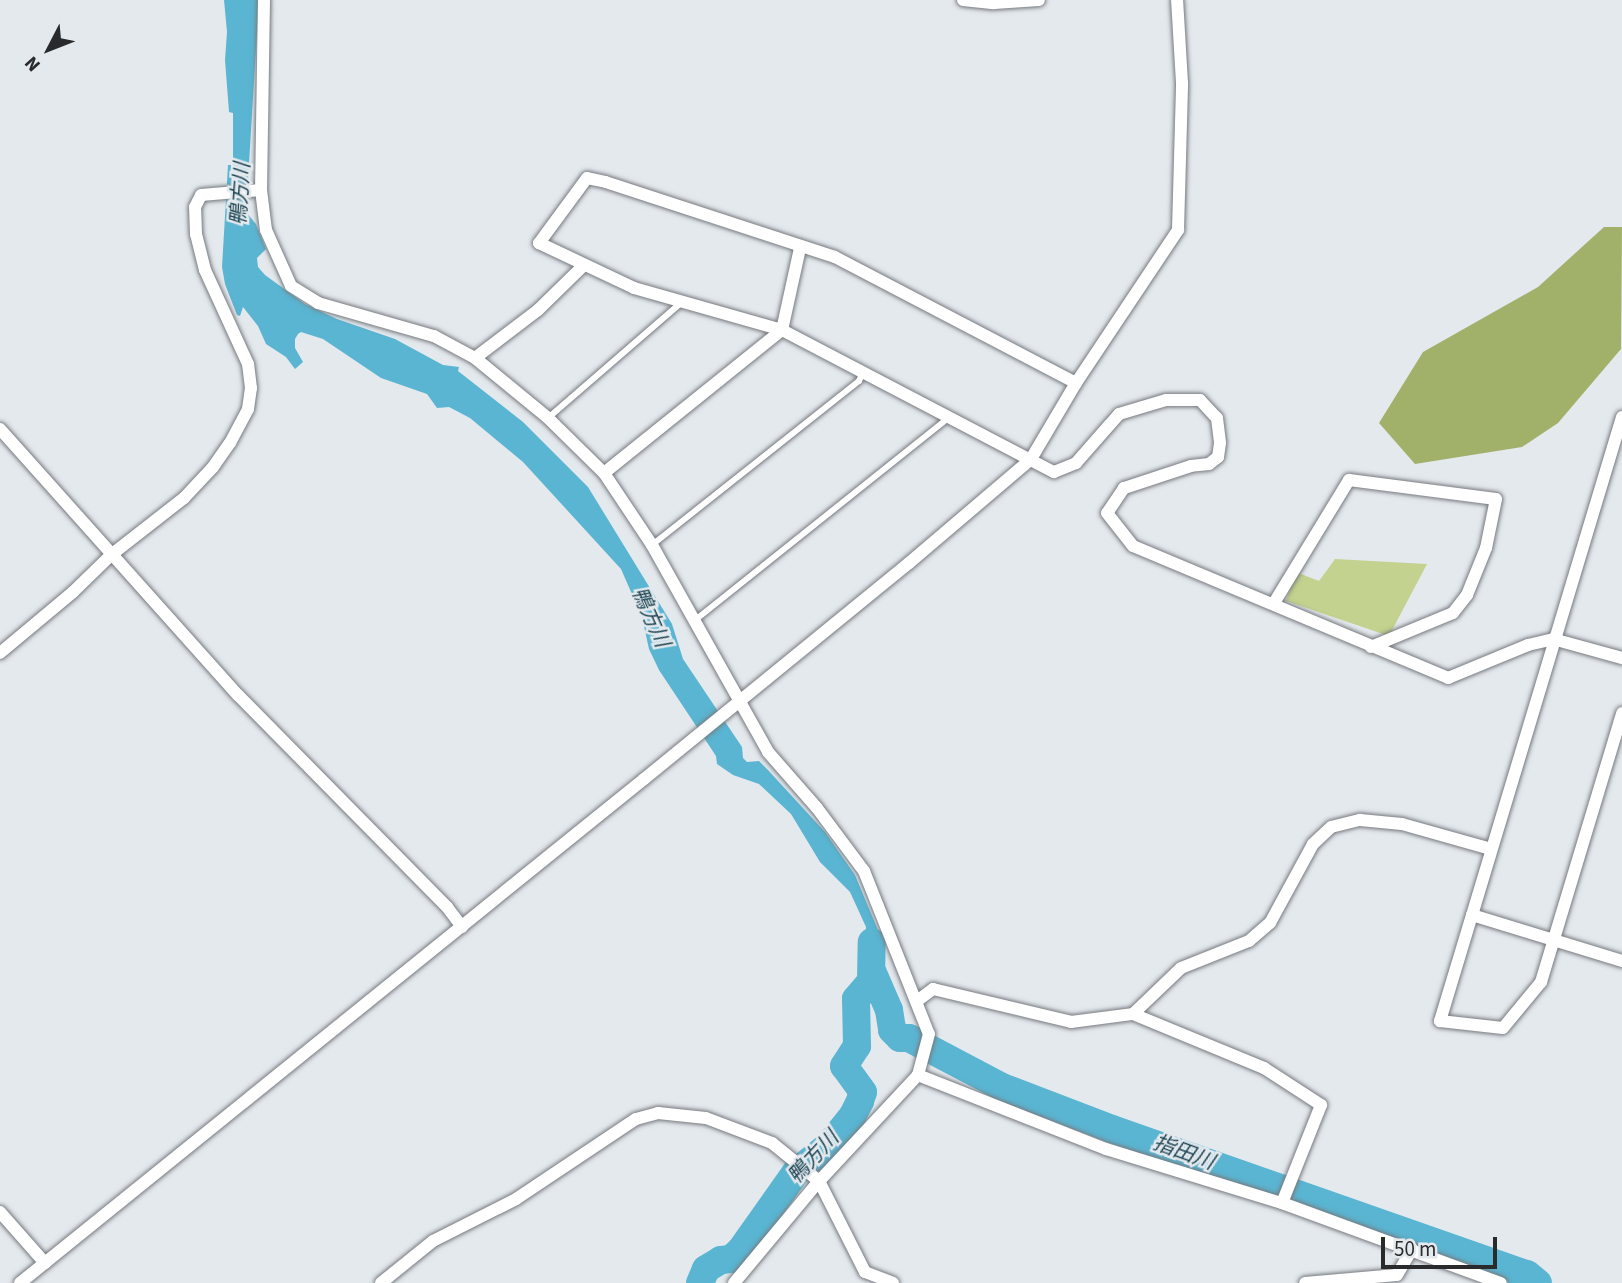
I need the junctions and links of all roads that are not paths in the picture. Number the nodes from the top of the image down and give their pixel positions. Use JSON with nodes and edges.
{"nodes":[{"id":1,"x":264,"y":0,"type":"edge"},
{"id":2,"x":963,"y":0,"type":"edge"},
{"id":3,"x":1039,"y":0,"type":"edge"},
{"id":4,"x":1177,"y":0,"type":"edge"},
{"id":5,"x":261,"y":190,"type":"junction"},
{"id":6,"x":800,"y":248,"type":"junction"},
{"id":7,"x":583,"y":266,"type":"junction"},
{"id":8,"x":682,"y":302,"type":"junction"},
{"id":9,"x":782,"y":330,"type":"junction"},
{"id":10,"x":475,"y":358,"type":"junction"},
{"id":11,"x":863,"y":372,"type":"junction"},
{"id":12,"x":1076,"y":383,"type":"junction"},
{"id":13,"x":950,"y":417,"type":"junction"},
{"id":14,"x":1622,"y":417,"type":"edge"},
{"id":15,"x":548,"y":418,"type":"junction"},
{"id":16,"x":0,"y":429,"type":"edge"},
{"id":17,"x":1031,"y":459,"type":"junction"},
{"id":18,"x":604,"y":473,"type":"junction"},
{"id":19,"x":652,"y":545,"type":"junction"},
{"id":20,"x":111,"y":555,"type":"junction"},
{"id":21,"x":1274,"y":603,"type":"junction"},
{"id":22,"x":693,"y":622,"type":"junction"},
{"id":23,"x":1553,"y":639,"type":"junction"},
{"id":24,"x":1371,"y":647,"type":"junction"},
{"id":25,"x":0,"y":653,"type":"edge"},
{"id":26,"x":1622,"y":658,"type":"edge"},
{"id":27,"x":741,"y":699,"type":"junction"},
{"id":28,"x":1622,"y":713,"type":"edge"},
{"id":29,"x":1491,"y":849,"type":"junction"},
{"id":30,"x":1472,"y":915,"type":"junction"},
{"id":31,"x":462,"y":927,"type":"junction"},
{"id":32,"x":1556,"y":940,"type":"junction"},
{"id":33,"x":1622,"y":961,"type":"edge"},
{"id":34,"x":917,"y":1001,"type":"junction"},
{"id":35,"x":1133,"y":1014,"type":"junction"},
{"id":36,"x":919,"y":1069,"type":"junction"},
{"id":37,"x":814,"y":1177,"type":"junction"},
{"id":38,"x":1282,"y":1203,"type":"junction"},
{"id":39,"x":0,"y":1212,"type":"edge"},
{"id":40,"x":1412,"y":1249,"type":"junction"},
{"id":41,"x":45,"y":1263,"type":"junction"},
{"id":42,"x":20,"y":1283,"type":"edge"},
{"id":43,"x":381,"y":1283,"type":"edge"},
{"id":44,"x":734,"y":1283,"type":"edge"},
{"id":45,"x":893,"y":1283,"type":"edge"},
{"id":46,"x":1305,"y":1283,"type":"edge"},
{"id":47,"x":1501,"y":1283,"type":"edge"}],
"edges":[{"from":1,"to":5,"type":"street"},
{"from":2,"to":3,"type":"street"},
{"from":4,"to":12,"type":"street"},
{"from":5,"to":10,"type":"street"},
{"from":5,"to":20,"type":"street"},
{"from":6,"to":7,"type":"street"},
{"from":6,"to":9,"type":"street"},
{"from":6,"to":12,"type":"street"},
{"from":7,"to":8,"type":"street"},
{"from":7,"to":10,"type":"street"},
{"from":8,"to":9,"type":"street"},
{"from":8,"to":15,"type":"lane"},
{"from":9,"to":11,"type":"street"},
{"from":9,"to":18,"type":"street"},
{"from":10,"to":15,"type":"street"},
{"from":11,"to":13,"type":"street"},
{"from":11,"to":19,"type":"lane"},
{"from":12,"to":17,"type":"street"},
{"from":13,"to":17,"type":"street"},
{"from":13,"to":22,"type":"lane"},
{"from":14,"to":23,"type":"street"},
{"from":15,"to":18,"type":"street"},
{"from":16,"to":20,"type":"street"},
{"from":17,"to":21,"type":"street"},
{"from":17,"to":27,"type":"street"},
{"from":18,"to":19,"type":"street"},
{"from":19,"to":22,"type":"street"},
{"from":20,"to":25,"type":"street"},
{"from":20,"to":31,"type":"street"},
{"from":21,"to":24,"type":"street"},
{"from":21,"to":24,"type":"street"},
{"from":22,"to":27,"type":"street"},
{"from":23,"to":24,"type":"street"},
{"from":23,"to":26,"type":"street"},
{"from":23,"to":29,"type":"street"},
{"from":27,"to":31,"type":"street"},
{"from":27,"to":34,"type":"street"},
{"from":28,"to":32,"type":"street"},
{"from":29,"to":30,"type":"street"},
{"from":29,"to":35,"type":"street"},
{"from":30,"to":32,"type":"street"},
{"from":30,"to":32,"type":"street"},
{"from":31,"to":41,"type":"street"},
{"from":32,"to":33,"type":"street"},
{"from":34,"to":35,"type":"street"},
{"from":34,"to":36,"type":"street"},
{"from":35,"to":38,"type":"street"},
{"from":36,"to":37,"type":"street"},
{"from":36,"to":38,"type":"street"},
{"from":37,"to":43,"type":"street"},
{"from":37,"to":44,"type":"street"},
{"from":37,"to":45,"type":"street"},
{"from":38,"to":40,"type":"street"},
{"from":39,"to":41,"type":"street"},
{"from":40,"to":46,"type":"street"},
{"from":40,"to":47,"type":"street"},
{"from":41,"to":42,"type":"street"}]}
